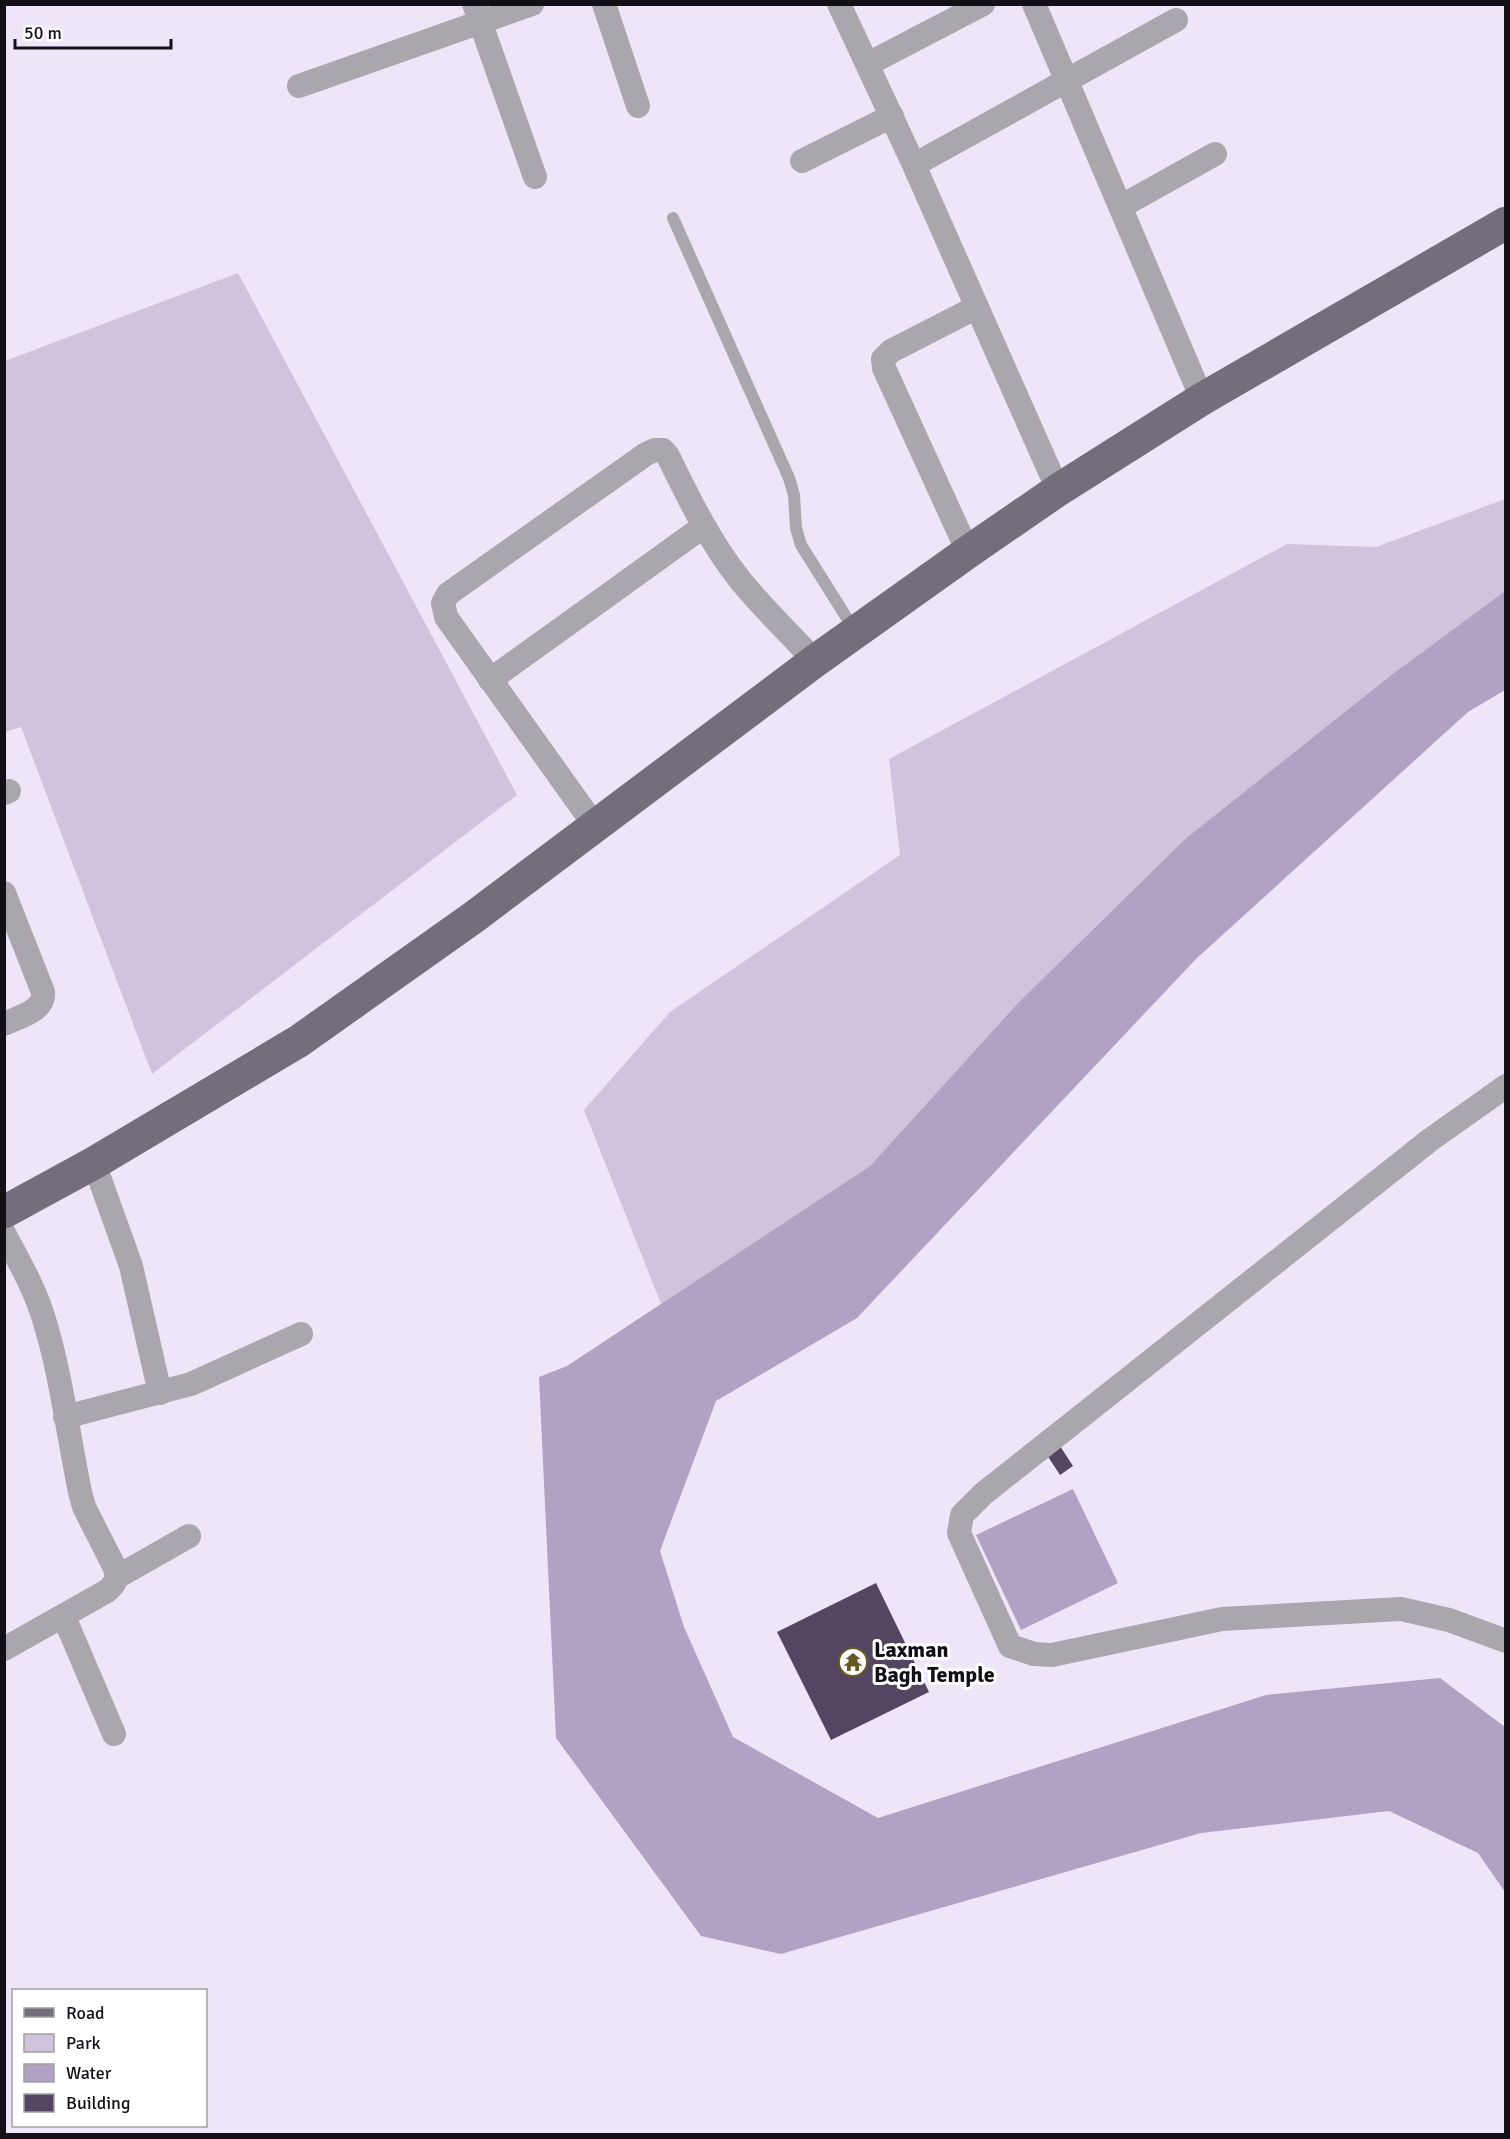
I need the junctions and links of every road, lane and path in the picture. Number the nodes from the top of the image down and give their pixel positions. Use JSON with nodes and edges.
{"nodes":[{"id":1,"x":532,"y":4,"type":"edge"},
{"id":2,"x":604,"y":4,"type":"edge"},
{"id":3,"x":839,"y":4,"type":"edge"},
{"id":4,"x":983,"y":4,"type":"edge"},
{"id":5,"x":1034,"y":4,"type":"edge"},
{"id":6,"x":477,"y":14,"type":"edge"},
{"id":7,"x":1176,"y":20,"type":"dead end"},
{"id":8,"x":868,"y":64,"type":"junction"},
{"id":9,"x":1067,"y":81,"type":"junction"},
{"id":10,"x":299,"y":86,"type":"dead end"},
{"id":11,"x":638,"y":106,"type":"dead end"},
{"id":12,"x":892,"y":116,"type":"junction"},
{"id":13,"x":1215,"y":154,"type":"dead end"},
{"id":14,"x":802,"y":161,"type":"dead end"},
{"id":15,"x":914,"y":165,"type":"junction"},
{"id":16,"x":535,"y":177,"type":"dead end"},
{"id":17,"x":1120,"y":207,"type":"junction"},
{"id":18,"x":673,"y":218,"type":"dead end"},
{"id":19,"x":1506,"y":223,"type":"edge"},
{"id":20,"x":977,"y":307,"type":"junction"},
{"id":21,"x":1202,"y":399,"type":"junction"},
{"id":22,"x":1058,"y":490,"type":"junction"},
{"id":23,"x":704,"y":526,"type":"junction"},
{"id":24,"x":968,"y":552,"type":"junction"},
{"id":25,"x":855,"y":632,"type":"junction"},
{"id":26,"x":815,"y":661,"type":"junction"},
{"id":27,"x":490,"y":680,"type":"junction"},
{"id":28,"x":595,"y":826,"type":"junction"},
{"id":29,"x":4,"y":893,"type":"edge"},
{"id":30,"x":10,"y":925,"type":"edge"},
{"id":31,"x":4,"y":1024,"type":"edge"},
{"id":32,"x":1506,"y":1086,"type":"edge"},
{"id":33,"x":94,"y":1163,"type":"junction"},
{"id":34,"x":7,"y":1210,"type":"edge"},
{"id":35,"x":301,"y":1334,"type":"dead end"},
{"id":36,"x":160,"y":1393,"type":"junction"},
{"id":37,"x":65,"y":1417,"type":"junction"},
{"id":38,"x":189,"y":1536,"type":"dead end"},
{"id":39,"x":117,"y":1577,"type":"junction"},
{"id":40,"x":64,"y":1617,"type":"junction"},
{"id":41,"x":1506,"y":1641,"type":"edge"},
{"id":42,"x":4,"y":1649,"type":"edge"},
{"id":43,"x":114,"y":1734,"type":"dead end"}],
"edges":[{"from":1,"to":6,"type":"street"},
{"from":2,"to":11,"type":"street"},
{"from":3,"to":8,"type":"street"},
{"from":4,"to":8,"type":"street"},
{"from":5,"to":9,"type":"street"},
{"from":6,"to":10,"type":"street"},
{"from":6,"to":16,"type":"street"},
{"from":7,"to":9,"type":"street"},
{"from":8,"to":12,"type":"street"},
{"from":9,"to":15,"type":"street"},
{"from":9,"to":17,"type":"street"},
{"from":12,"to":14,"type":"street"},
{"from":12,"to":15,"type":"street"},
{"from":13,"to":17,"type":"street"},
{"from":15,"to":20,"type":"street"},
{"from":17,"to":21,"type":"street"},
{"from":18,"to":25,"type":"lane"},
{"from":19,"to":21,"type":"main road"},
{"from":20,"to":22,"type":"street"},
{"from":20,"to":24,"type":"street"},
{"from":21,"to":22,"type":"main road"},
{"from":22,"to":24,"type":"main road"},
{"from":23,"to":26,"type":"street"},
{"from":23,"to":27,"type":"street"},
{"from":23,"to":27,"type":"street"},
{"from":24,"to":25,"type":"main road"},
{"from":25,"to":26,"type":"main road"},
{"from":26,"to":28,"type":"main road"},
{"from":27,"to":28,"type":"street"},
{"from":28,"to":33,"type":"main road"},
{"from":29,"to":30,"type":"street"},
{"from":30,"to":31,"type":"street"},
{"from":32,"to":41,"type":"street"},
{"from":33,"to":34,"type":"main road"},
{"from":33,"to":36,"type":"street"},
{"from":34,"to":37,"type":"street"},
{"from":35,"to":36,"type":"street"},
{"from":36,"to":37,"type":"street"},
{"from":37,"to":39,"type":"street"},
{"from":38,"to":39,"type":"street"},
{"from":39,"to":40,"type":"street"},
{"from":40,"to":42,"type":"street"},
{"from":40,"to":43,"type":"street"}]}
